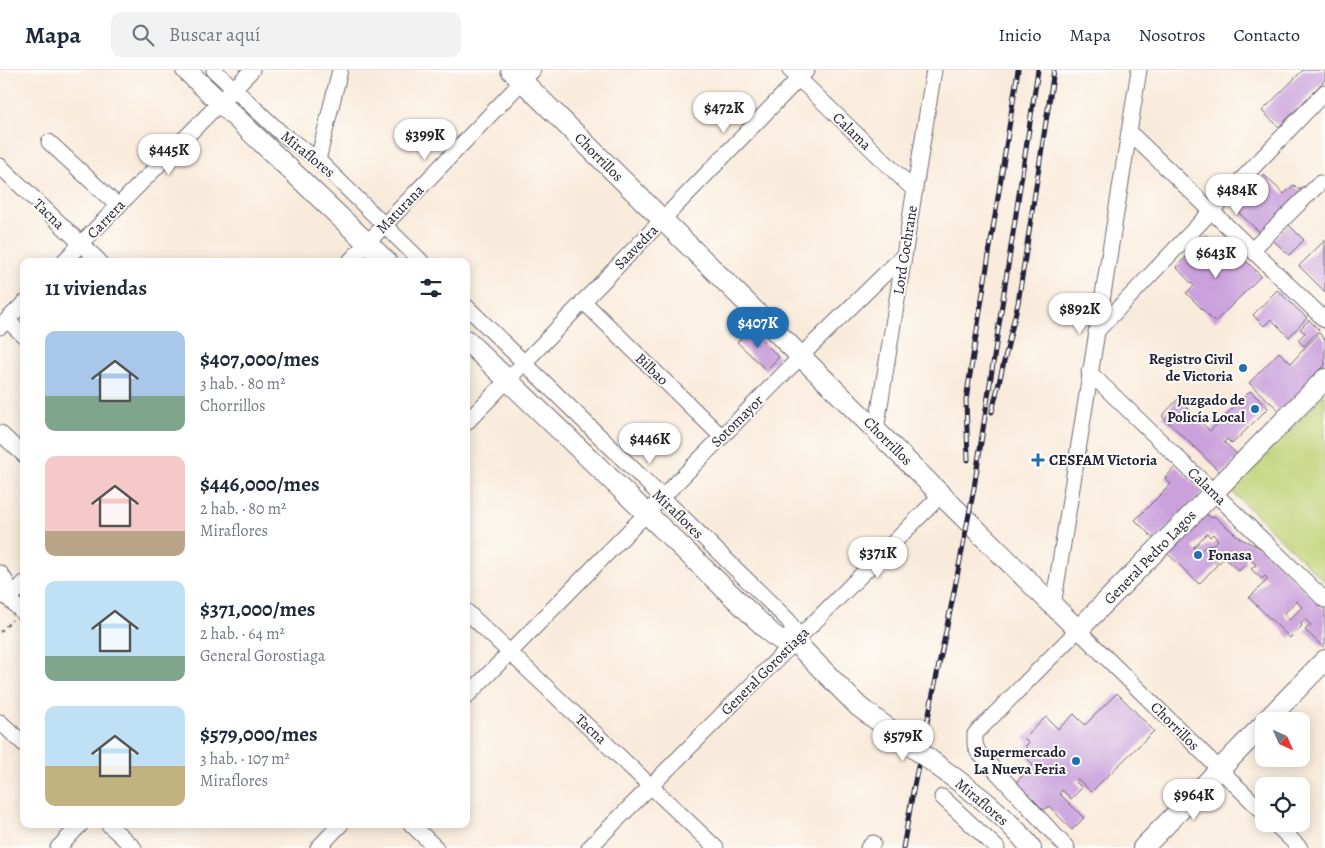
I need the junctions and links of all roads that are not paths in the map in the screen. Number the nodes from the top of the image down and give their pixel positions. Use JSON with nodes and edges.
{"nodes":[{"id":1,"x":186,"y":70,"type":"edge"},
{"id":2,"x":214,"y":70,"type":"edge"},
{"id":3,"x":252,"y":70,"type":"edge"},
{"id":4,"x":340,"y":70,"type":"edge"},
{"id":5,"x":934,"y":70,"type":"edge"},
{"id":6,"x":1139,"y":70,"type":"edge"},
{"id":7,"x":798,"y":73,"type":"edge"},
{"id":8,"x":522,"y":74,"type":"edge"},
{"id":9,"x":1325,"y":92,"type":"edge"},
{"id":10,"x":226,"y":96,"type":"junction"},
{"id":11,"x":1129,"y":132,"type":"junction"},
{"id":12,"x":49,"y":142,"type":"dead end"},
{"id":13,"x":318,"y":160,"type":"junction"},
{"id":14,"x":0,"y":166,"type":"edge"},
{"id":15,"x":1320,"y":183,"type":"dead end"},
{"id":16,"x":915,"y":191,"type":"junction"},
{"id":17,"x":118,"y":206,"type":"junction"},
{"id":18,"x":1212,"y":212,"type":"junction"},
{"id":19,"x":662,"y":219,"type":"junction"},
{"id":20,"x":384,"y":225,"type":"junction"},
{"id":21,"x":367,"y":243,"type":"junction"},
{"id":22,"x":81,"y":244,"type":"junction"},
{"id":23,"x":1252,"y":250,"type":"junction"},
{"id":24,"x":904,"y":254,"type":"junction"},
{"id":25,"x":67,"y":258,"type":"edge"},
{"id":26,"x":96,"y":258,"type":"edge"},
{"id":27,"x":353,"y":258,"type":"edge"},
{"id":28,"x":383,"y":258,"type":"edge"},
{"id":29,"x":418,"y":258,"type":"edge"},
{"id":30,"x":583,"y":302,"type":"junction"},
{"id":31,"x":20,"y":307,"type":"edge"},
{"id":32,"x":470,"y":310,"type":"edge"},
{"id":33,"x":1325,"y":320,"type":"edge"},
{"id":34,"x":4,"y":324,"type":"edge"},
{"id":35,"x":1096,"y":332,"type":"junction"},
{"id":36,"x":20,"y":334,"type":"edge"},
{"id":37,"x":470,"y":344,"type":"edge"},
{"id":38,"x":801,"y":356,"type":"junction"},
{"id":39,"x":524,"y":363,"type":"junction"},
{"id":40,"x":1090,"y":372,"type":"junction"},
{"id":41,"x":1325,"y":379,"type":"edge"},
{"id":42,"x":508,"y":380,"type":"junction"},
{"id":43,"x":470,"y":419,"type":"edge"},
{"id":44,"x":876,"y":430,"type":"junction"},
{"id":45,"x":0,"y":433,"type":"edge"},
{"id":46,"x":722,"y":437,"type":"junction"},
{"id":47,"x":20,"y":451,"type":"edge"},
{"id":48,"x":1214,"y":492,"type":"junction"},
{"id":49,"x":941,"y":494,"type":"junction"},
{"id":50,"x":661,"y":498,"type":"junction"},
{"id":51,"x":646,"y":514,"type":"junction"},
{"id":52,"x":0,"y":573,"type":"edge"},
{"id":53,"x":20,"y":586,"type":"edge"},
{"id":54,"x":4,"y":596,"type":"edge"},
{"id":55,"x":1325,"y":600,"type":"edge"},
{"id":56,"x":1053,"y":606,"type":"junction"},
{"id":57,"x":20,"y":610,"type":"edge"},
{"id":58,"x":470,"y":615,"type":"edge"},
{"id":59,"x":1078,"y":630,"type":"junction"},
{"id":60,"x":794,"y":642,"type":"junction"},
{"id":61,"x":510,"y":653,"type":"junction"},
{"id":62,"x":1325,"y":660,"type":"edge"},
{"id":63,"x":470,"y":693,"type":"edge"},
{"id":64,"x":1275,"y":712,"type":"edge"},
{"id":65,"x":0,"y":722,"type":"edge"},
{"id":66,"x":1255,"y":732,"type":"edge"},
{"id":67,"x":20,"y":740,"type":"edge"},
{"id":68,"x":1219,"y":770,"type":"junction"},
{"id":69,"x":651,"y":785,"type":"junction"},
{"id":70,"x":942,"y":797,"type":"dead end"},
{"id":71,"x":1255,"y":804,"type":"edge"},
{"id":72,"x":77,"y":828,"type":"edge"},
{"id":73,"x":112,"y":828,"type":"edge"},
{"id":74,"x":338,"y":828,"type":"edge"},
{"id":75,"x":415,"y":828,"type":"edge"},
{"id":76,"x":1283,"y":832,"type":"edge"},
{"id":77,"x":58,"y":848,"type":"edge"},
{"id":78,"x":134,"y":848,"type":"edge"},
{"id":79,"x":318,"y":848,"type":"edge"},
{"id":80,"x":436,"y":848,"type":"edge"},
{"id":81,"x":589,"y":848,"type":"edge"},
{"id":82,"x":716,"y":848,"type":"edge"},
{"id":83,"x":997,"y":848,"type":"edge"},
{"id":84,"x":1032,"y":848,"type":"edge"},
{"id":85,"x":1067,"y":848,"type":"edge"},
{"id":86,"x":1143,"y":848,"type":"edge"},
{"id":87,"x":1300,"y":848,"type":"edge"}],
"edges":[{"from":1,"to":10,"type":"main road","name":"Miraflores"},
{"from":2,"to":10,"type":"street","name":"Miraflores"},
{"from":3,"to":10,"type":"street","name":"Carrera"},
{"from":4,"to":13,"type":"street"},
{"from":5,"to":16,"type":"street","name":"Lord Cochrane"},
{"from":6,"to":11,"type":"street"},
{"from":7,"to":16,"type":"street","name":"Calama"},
{"from":7,"to":19,"type":"street","name":"Saavedra"},
{"from":8,"to":19,"type":"main road","name":"Chorrillos"},
{"from":8,"to":20,"type":"street","name":"Maturana"},
{"from":9,"to":18,"type":"street"},
{"from":10,"to":13,"type":"street","name":"Miraflores"},
{"from":10,"to":17,"type":"street","name":"Carrera"},
{"from":10,"to":21,"type":"main road","name":"Miraflores"},
{"from":11,"to":18,"type":"street"},
{"from":11,"to":35,"type":"street"},
{"from":12,"to":17,"type":"street"},
{"from":13,"to":20,"type":"street","name":"Miraflores"},
{"from":14,"to":22,"type":"street","name":"Tacna"},
{"from":15,"to":23,"type":"street"},
{"from":16,"to":24,"type":"street","name":"Lord Cochrane"},
{"from":17,"to":22,"type":"street","name":"Carrera"},
{"from":18,"to":23,"type":"street"},
{"from":18,"to":35,"type":"street"},
{"from":19,"to":30,"type":"street","name":"Saavedra"},
{"from":19,"to":38,"type":"main road","name":"Chorrillos"},
{"from":20,"to":21,"type":"street","name":"Maturana"},
{"from":20,"to":29,"type":"street","name":"Miraflores"},
{"from":21,"to":27,"type":"street","name":"Maturana"},
{"from":21,"to":28,"type":"main road","name":"Miraflores"},
{"from":22,"to":25,"type":"street","name":"Carrera"},
{"from":22,"to":26,"type":"street","name":"Tacna"},
{"from":23,"to":33,"type":"street"},
{"from":24,"to":38,"type":"street","name":"Sotomayor"},
{"from":24,"to":44,"type":"street","name":"Lord Cochrane"},
{"from":30,"to":39,"type":"street","name":"Saavedra"},
{"from":30,"to":46,"type":"street","name":"Bilbao"},
{"from":31,"to":34,"type":"street"},
{"from":32,"to":39,"type":"street","name":"Miraflores"},
{"from":34,"to":36,"type":"street"},
{"from":35,"to":40,"type":"street"},
{"from":37,"to":42,"type":"main road","name":"Miraflores"},
{"from":38,"to":44,"type":"main road","name":"Chorrillos"},
{"from":38,"to":46,"type":"street","name":"Sotomayor"},
{"from":39,"to":42,"type":"street","name":"Saavedra"},
{"from":39,"to":50,"type":"street","name":"Miraflores"},
{"from":40,"to":48,"type":"street","name":"Calama"},
{"from":40,"to":56,"type":"street"},
{"from":41,"to":48,"type":"main road","name":"General Pedro Lagos"},
{"from":42,"to":43,"type":"street","name":"Saavedra"},
{"from":42,"to":51,"type":"main road","name":"Miraflores"},
{"from":44,"to":49,"type":"main road","name":"Chorrillos"},
{"from":45,"to":47,"type":"street"},
{"from":46,"to":50,"type":"street","name":"Sotomayor"},
{"from":48,"to":55,"type":"street","name":"Calama"},
{"from":48,"to":59,"type":"main road","name":"General Pedro Lagos"},
{"from":49,"to":56,"type":"main road","name":"Chorrillos"},
{"from":49,"to":60,"type":"street","name":"General Gorostiaga"},
{"from":50,"to":51,"type":"street","name":"Sotomayor"},
{"from":50,"to":60,"type":"street","name":"Miraflores"},
{"from":51,"to":60,"type":"main road","name":"Miraflores"},
{"from":51,"to":61,"type":"street","name":"Sotomayor"},
{"from":52,"to":54,"type":"street"},
{"from":53,"to":54,"type":"street"},
{"from":54,"to":57,"type":"street"},
{"from":56,"to":59,"type":"main road","name":"Chorrillos"},
{"from":58,"to":61,"type":"street","name":"Tacna"},
{"from":59,"to":68,"type":"street","name":"Chorrillos"},
{"from":59,"to":85,"type":"street","name":"General Pedro Lagos"},
{"from":60,"to":69,"type":"street","name":"General Gorostiaga"},
{"from":60,"to":84,"type":"main road","name":"Miraflores","bridge":true},
{"from":61,"to":63,"type":"street","name":"Sotomayor"},
{"from":61,"to":69,"type":"street","name":"Tacna"},
{"from":62,"to":64,"type":"main road"},
{"from":65,"to":67,"type":"street"},
{"from":66,"to":68,"type":"main road"},
{"from":68,"to":71,"type":"street","name":"Chorrillos"},
{"from":68,"to":86,"type":"main road"},
{"from":69,"to":81,"type":"street","name":"General Gorostiaga"},
{"from":69,"to":82,"type":"street","name":"Tacna"},
{"from":70,"to":83,"type":"street","name":"Miraflores"},
{"from":72,"to":77,"type":"street"},
{"from":73,"to":78,"type":"street"},
{"from":74,"to":79,"type":"street"},
{"from":75,"to":80,"type":"street"},
{"from":76,"to":87,"type":"street"}]}
